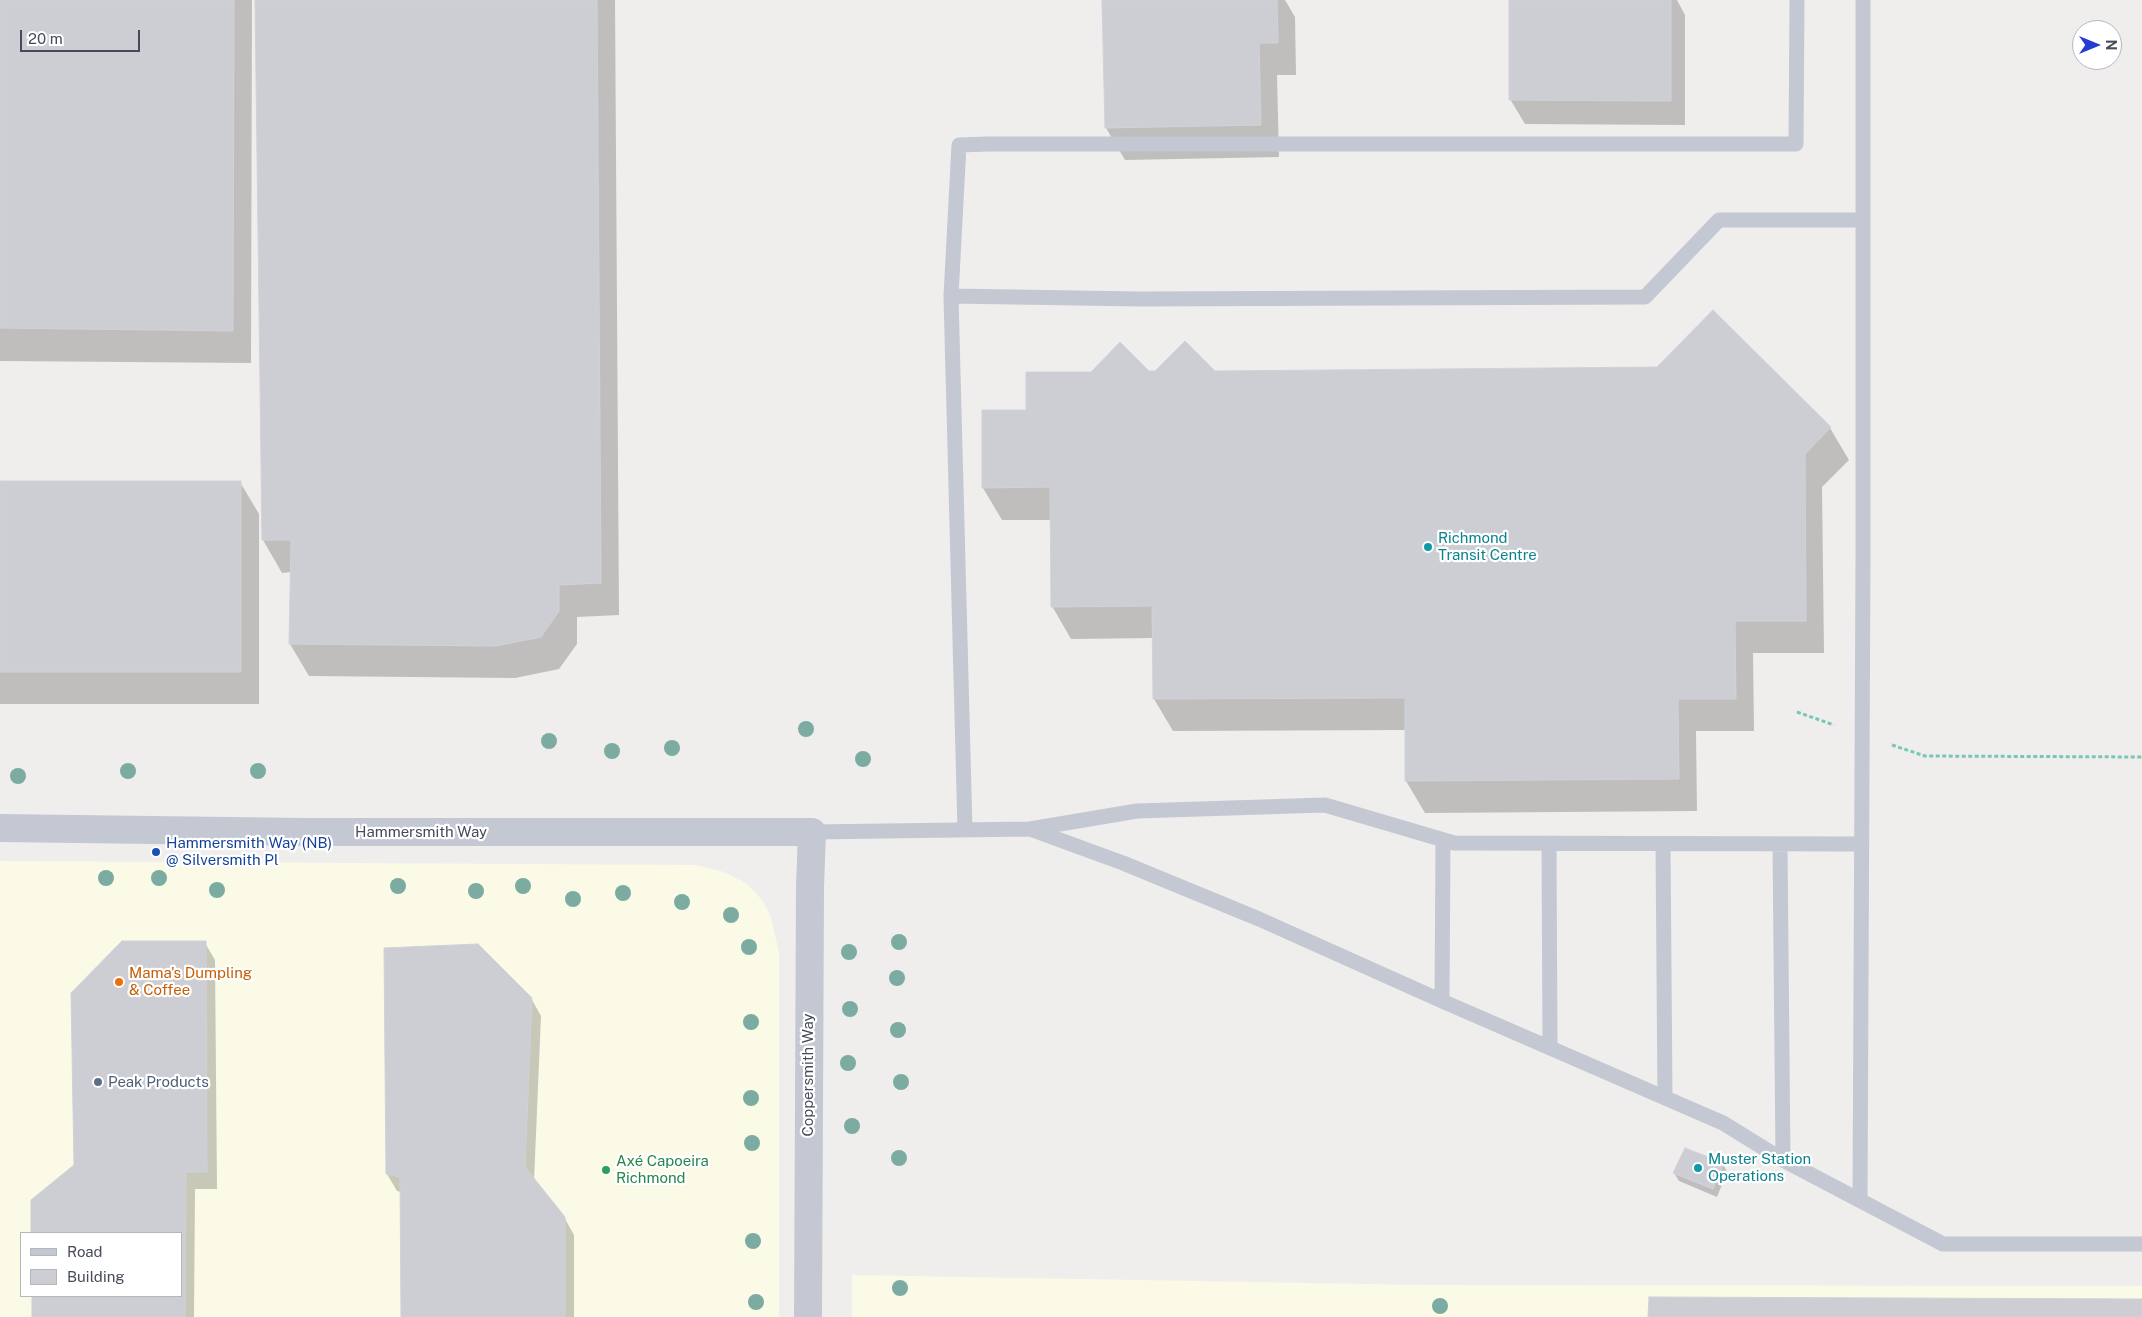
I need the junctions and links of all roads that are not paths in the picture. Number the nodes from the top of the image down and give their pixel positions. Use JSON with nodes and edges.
{"nodes":[{"id":1,"x":1797,"y":0,"type":"edge"},
{"id":2,"x":1863,"y":0,"type":"edge"},
{"id":3,"x":1863,"y":220,"type":"junction"},
{"id":4,"x":951,"y":296,"type":"junction"},
{"id":5,"x":0,"y":828,"type":"edge"},
{"id":6,"x":1030,"y":829,"type":"junction"},
{"id":7,"x":965,"y":830,"type":"junction"},
{"id":8,"x":812,"y":832,"type":"junction"},
{"id":9,"x":1442,"y":840,"type":"junction"},
{"id":10,"x":1549,"y":844,"type":"junction"},
{"id":11,"x":1663,"y":844,"type":"junction"},
{"id":12,"x":1861,"y":844,"type":"junction"},
{"id":13,"x":1780,"y":845,"type":"junction"},
{"id":14,"x":1442,"y":1001,"type":"junction"},
{"id":15,"x":1550,"y":1048,"type":"junction"},
{"id":16,"x":1665,"y":1098,"type":"junction"},
{"id":17,"x":1783,"y":1160,"type":"junction"},
{"id":18,"x":1860,"y":1199,"type":"junction"},
{"id":19,"x":2142,"y":1244,"type":"edge"},
{"id":20,"x":808,"y":1317,"type":"edge"}],
"edges":[{"from":1,"to":4,"type":"lane"},
{"from":2,"to":3,"type":"lane"},
{"from":3,"to":4,"type":"lane"},
{"from":3,"to":12,"type":"lane"},
{"from":4,"to":7,"type":"lane"},
{"from":5,"to":8,"type":"street","name":"Hammersmith Way"},
{"from":6,"to":7,"type":"lane"},
{"from":6,"to":9,"type":"lane"},
{"from":6,"to":14,"type":"lane"},
{"from":7,"to":8,"type":"lane"},
{"from":8,"to":20,"type":"street","name":"Coppersmith Way"},
{"from":9,"to":10,"type":"lane"},
{"from":9,"to":14,"type":"lane"},
{"from":10,"to":11,"type":"lane"},
{"from":10,"to":15,"type":"lane"},
{"from":11,"to":13,"type":"lane"},
{"from":11,"to":16,"type":"lane"},
{"from":12,"to":13,"type":"lane"},
{"from":12,"to":18,"type":"lane"},
{"from":13,"to":17,"type":"lane"},
{"from":14,"to":15,"type":"lane"},
{"from":15,"to":16,"type":"lane"},
{"from":16,"to":17,"type":"lane"},
{"from":17,"to":18,"type":"lane"},
{"from":18,"to":19,"type":"lane"}]}
